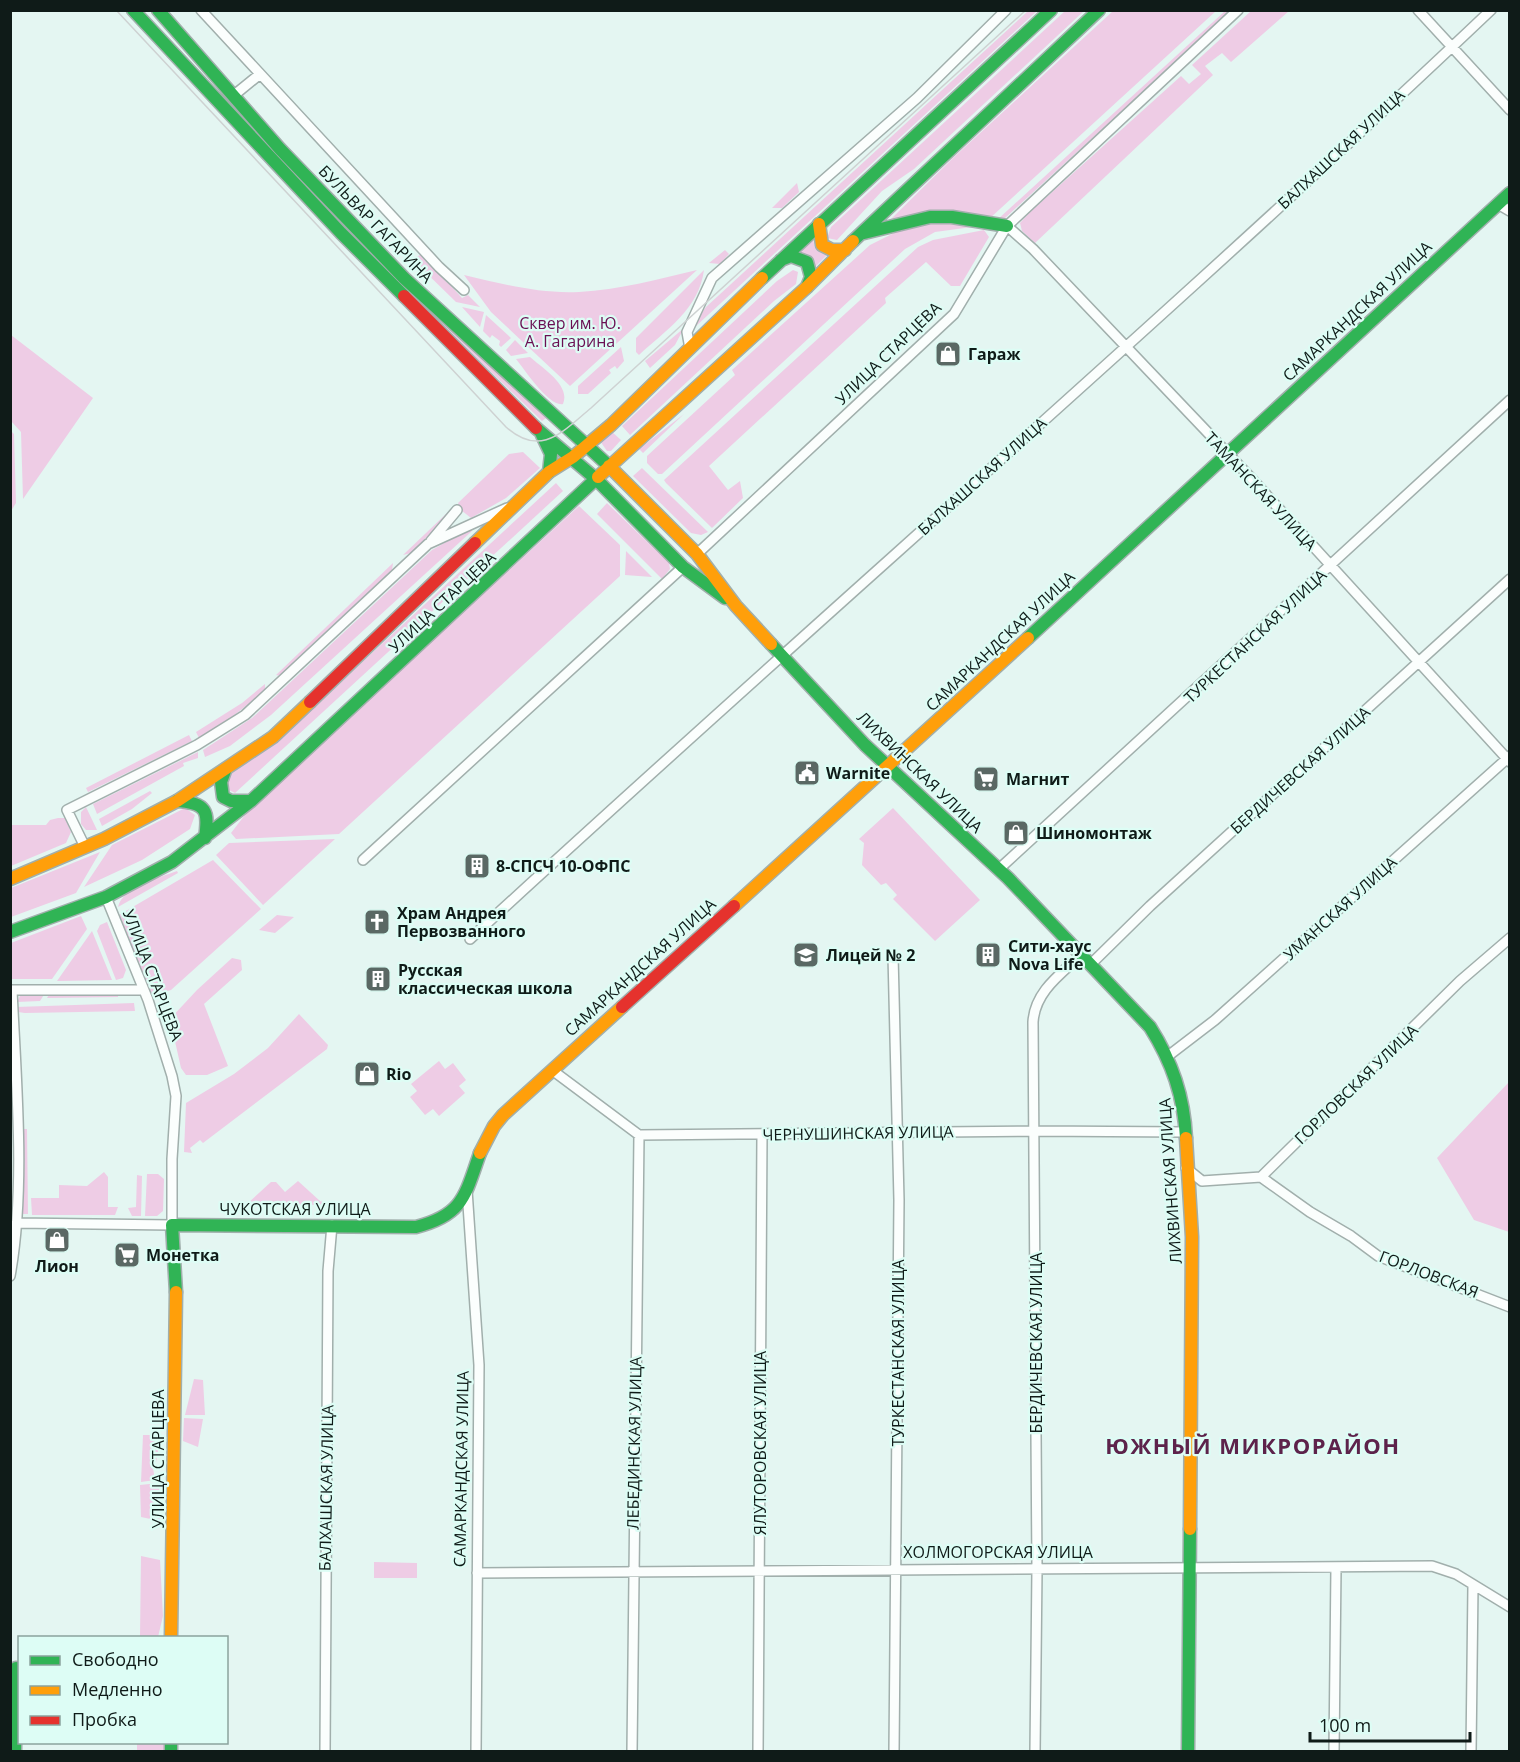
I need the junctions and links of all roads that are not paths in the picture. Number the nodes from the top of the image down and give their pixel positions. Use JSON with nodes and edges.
{"nodes":[{"id":1,"x":133,"y":10,"type":"edge"},
{"id":2,"x":158,"y":10,"type":"edge"},
{"id":3,"x":201,"y":10,"type":"edge"},
{"id":4,"x":1006,"y":10,"type":"edge"},
{"id":5,"x":1051,"y":10,"type":"edge"},
{"id":6,"x":1099,"y":10,"type":"edge"},
{"id":7,"x":1238,"y":10,"type":"edge"},
{"id":8,"x":1418,"y":10,"type":"edge"},
{"id":9,"x":1491,"y":10,"type":"edge"},
{"id":10,"x":1452,"y":48,"type":"junction"},
{"id":11,"x":260,"y":74,"type":"junction"},
{"id":12,"x":233,"y":96,"type":"junction"},
{"id":13,"x":1509,"y":110,"type":"edge"},
{"id":14,"x":1509,"y":193,"type":"edge"},
{"id":15,"x":1498,"y":204,"type":"junction"},
{"id":16,"x":1509,"y":211,"type":"edge"},
{"id":17,"x":347,"y":220,"type":"junction"},
{"id":18,"x":819,"y":224,"type":"junction"},
{"id":19,"x":1007,"y":226,"type":"junction"},
{"id":20,"x":335,"y":227,"type":"junction"},
{"id":21,"x":864,"y":234,"type":"junction"},
{"id":22,"x":845,"y":250,"type":"junction"},
{"id":23,"x":781,"y":260,"type":"junction"},
{"id":24,"x":807,"y":287,"type":"junction"},
{"id":25,"x":464,"y":290,"type":"dead end"},
{"id":26,"x":1125,"y":348,"type":"junction"},
{"id":27,"x":690,"y":349,"type":"junction"},
{"id":28,"x":1509,"y":400,"type":"edge"},
{"id":29,"x":541,"y":433,"type":"junction"},
{"id":30,"x":586,"y":444,"type":"junction"},
{"id":31,"x":1227,"y":453,"type":"junction"},
{"id":32,"x":573,"y":457,"type":"junction"},
{"id":33,"x":609,"y":466,"type":"junction"},
{"id":34,"x":549,"y":472,"type":"junction"},
{"id":35,"x":596,"y":479,"type":"junction"},
{"id":36,"x":520,"y":502,"type":"junction"},
{"id":37,"x":457,"y":510,"type":"dead end"},
{"id":38,"x":428,"y":544,"type":"junction"},
{"id":39,"x":697,"y":554,"type":"junction"},
{"id":40,"x":1332,"y":566,"type":"junction"},
{"id":41,"x":683,"y":567,"type":"junction"},
{"id":42,"x":1509,"y":579,"type":"edge"},
{"id":43,"x":736,"y":606,"type":"junction"},
{"id":44,"x":784,"y":655,"type":"junction"},
{"id":45,"x":1420,"y":662,"type":"junction"},
{"id":46,"x":1508,"y":759,"type":"edge"},
{"id":47,"x":886,"y":766,"type":"junction"},
{"id":48,"x":225,"y":771,"type":"junction"},
{"id":49,"x":177,"y":801,"type":"junction"},
{"id":50,"x":251,"y":801,"type":"junction"},
{"id":51,"x":205,"y":838,"type":"junction"},
{"id":52,"x":85,"y":847,"type":"junction"},
{"id":53,"x":363,"y":860,"type":"dead end"},
{"id":54,"x":999,"y":869,"type":"junction"},
{"id":55,"x":10,"y":879,"type":"edge"},
{"id":56,"x":106,"y":897,"type":"junction"},
{"id":57,"x":10,"y":932,"type":"edge"},
{"id":58,"x":1509,"y":938,"type":"edge"},
{"id":59,"x":470,"y":939,"type":"dead end"},
{"id":60,"x":1082,"y":954,"type":"junction"},
{"id":61,"x":892,"y":955,"type":"dead end"},
{"id":62,"x":1091,"y":964,"type":"junction"},
{"id":63,"x":11,"y":990,"type":"edge"},
{"id":64,"x":144,"y":990,"type":"junction"},
{"id":65,"x":1168,"y":1056,"type":"junction"},
{"id":66,"x":552,"y":1070,"type":"junction"},
{"id":67,"x":509,"y":1110,"type":"joint"},
{"id":68,"x":1035,"y":1131,"type":"junction"},
{"id":69,"x":896,"y":1132,"type":"junction"},
{"id":70,"x":1185,"y":1132,"type":"junction"},
{"id":71,"x":639,"y":1135,"type":"junction"},
{"id":72,"x":762,"y":1135,"type":"junction"},
{"id":73,"x":1186,"y":1168,"type":"junction"},
{"id":74,"x":1261,"y":1177,"type":"junction"},
{"id":75,"x":468,"y":1187,"type":"junction"},
{"id":76,"x":14,"y":1213,"type":"edge"},
{"id":77,"x":16,"y":1223,"type":"junction"},
{"id":78,"x":172,"y":1225,"type":"junction"},
{"id":79,"x":332,"y":1225,"type":"junction"},
{"id":80,"x":10,"y":1276,"type":"edge"},
{"id":81,"x":1509,"y":1307,"type":"edge"},
{"id":82,"x":1336,"y":1567,"type":"junction"},
{"id":83,"x":1189,"y":1568,"type":"junction"},
{"id":84,"x":897,"y":1569,"type":"junction"},
{"id":85,"x":1037,"y":1569,"type":"junction"},
{"id":86,"x":759,"y":1571,"type":"junction"},
{"id":87,"x":632,"y":1572,"type":"junction"},
{"id":88,"x":477,"y":1573,"type":"junction"},
{"id":89,"x":1473,"y":1585,"type":"junction"},
{"id":90,"x":1509,"y":1607,"type":"edge"},
{"id":91,"x":171,"y":1636,"type":"edge"},
{"id":92,"x":15,"y":1668,"type":"edge"},
{"id":93,"x":15,"y":1752,"type":"edge"},
{"id":94,"x":325,"y":1752,"type":"edge"},
{"id":95,"x":476,"y":1752,"type":"edge"},
{"id":96,"x":632,"y":1752,"type":"edge"},
{"id":97,"x":758,"y":1752,"type":"edge"},
{"id":98,"x":894,"y":1752,"type":"edge"},
{"id":99,"x":1035,"y":1752,"type":"edge"},
{"id":100,"x":1188,"y":1752,"type":"edge"},
{"id":101,"x":1334,"y":1752,"type":"edge"},
{"id":102,"x":1471,"y":1752,"type":"edge"}],
"edges":[{"from":1,"to":20,"type":"main road","name":"БУЛЬВАР ГАГАРИНА"},
{"from":2,"to":12,"type":"main road","name":"БУЛЬВАР ГАГАРИНА"},
{"from":3,"to":11,"type":"street"},
{"from":4,"to":27,"type":"street"},
{"from":5,"to":18,"type":"main road"},
{"from":6,"to":21,"type":"main road"},
{"from":7,"to":19,"type":"street","name":"УЛИЦА СТАРЦЕВА"},
{"from":8,"to":10,"type":"street"},
{"from":9,"to":10,"type":"street","name":"БАЛХАШСКАЯ УЛИЦА"},
{"from":10,"to":13,"type":"street"},
{"from":10,"to":26,"type":"street","name":"БАЛХАШСКАЯ УЛИЦА"},
{"from":11,"to":12,"type":"street"},
{"from":11,"to":25,"type":"street"},
{"from":12,"to":17,"type":"main road","name":"БУЛЬВАР ГАГАРИНА"},
{"from":14,"to":15,"type":"main road","name":"САМАРКАНДСКАЯ УЛИЦА"},
{"from":15,"to":16,"type":"street"},
{"from":15,"to":31,"type":"main road","name":"САМАРКАНДСКАЯ УЛИЦА"},
{"from":17,"to":20,"type":"main road"},
{"from":17,"to":30,"type":"main road","name":"БУЛЬВАР ГАГАРИНА"},
{"from":18,"to":22,"type":"main road"},
{"from":18,"to":23,"type":"main road"},
{"from":19,"to":21,"type":"main road"},
{"from":19,"to":26,"type":"street","name":"ТАМАНСКАЯ УЛИЦА"},
{"from":19,"to":39,"type":"street","name":"УЛИЦА СТАРЦЕВА"},
{"from":20,"to":29,"type":"main road","name":"БУЛЬВАР ГАГАРИНА"},
{"from":21,"to":22,"type":"main road"},
{"from":22,"to":24,"type":"main road"},
{"from":23,"to":24,"type":"main road"},
{"from":23,"to":27,"type":"main road"},
{"from":24,"to":33,"type":"main road"},
{"from":26,"to":31,"type":"street","name":"ТАМАНСКАЯ УЛИЦА"},
{"from":26,"to":44,"type":"street","name":"БАЛХАШСКАЯ УЛИЦА"},
{"from":27,"to":30,"type":"main road"},
{"from":28,"to":40,"type":"street","name":"ТУРКЕСТАНСКАЯ УЛИЦА"},
{"from":29,"to":32,"type":"main road","name":"БУЛЬВАР ГАГАРИНА"},
{"from":29,"to":34,"type":"main road","name":"БУЛЬВАР ГАГАРИНА"},
{"from":30,"to":32,"type":"main road","name":"УЛИЦА СТАРЦЕВА"},
{"from":30,"to":33,"type":"main road","name":"БУЛЬВАР ГАГАРИНА"},
{"from":31,"to":40,"type":"street","name":"ТАМАНСКАЯ УЛИЦА"},
{"from":31,"to":47,"type":"main road","name":"САМАРКАНДСКАЯ УЛИЦА"},
{"from":32,"to":34,"type":"main road","name":"УЛИЦА СТАРЦЕВА"},
{"from":32,"to":35,"type":"main road","name":"БУЛЬВАР ГАГАРИНА"},
{"from":33,"to":35,"type":"main road","name":"УЛИЦА СТАРЦЕВА"},
{"from":33,"to":39,"type":"main road","name":"БУЛЬВАР ГАГАРИНА"},
{"from":34,"to":36,"type":"main road","name":"УЛИЦА СТАРЦЕВА"},
{"from":35,"to":41,"type":"main road","name":"БУЛЬВАР ГАГАРИНА"},
{"from":35,"to":50,"type":"main road","name":"УЛИЦА СТАРЦЕВА"},
{"from":36,"to":38,"type":"street"},
{"from":36,"to":48,"type":"main road","name":"УЛИЦА СТАРЦЕВА"},
{"from":37,"to":38,"type":"street"},
{"from":38,"to":52,"type":"street"},
{"from":39,"to":43,"type":"main road","name":"БУЛЬВАР ГАГАРИНА"},
{"from":40,"to":45,"type":"street","name":"ТАМАНСКАЯ УЛИЦА"},
{"from":40,"to":54,"type":"street","name":"ТУРКЕСТАНСКАЯ УЛИЦА"},
{"from":41,"to":43,"type":"main road","name":"БУЛЬВАР ГАГАРИНА"},
{"from":41,"to":53,"type":"street"},
{"from":42,"to":45,"type":"street","name":"БЕРДИЧЕВСКАЯ УЛИЦА"},
{"from":43,"to":44,"type":"main road","name":"ЛИХВИНСКАЯ УЛИЦА"},
{"from":44,"to":47,"type":"main road","name":"ЛИХВИНСКАЯ УЛИЦА"},
{"from":44,"to":59,"type":"street","name":"БАЛХАШСКАЯ УЛИЦА"},
{"from":45,"to":46,"type":"street","name":"ТАМАНСКАЯ УЛИЦА"},
{"from":45,"to":62,"type":"street","name":"БЕРДИЧЕВСКАЯ УЛИЦА"},
{"from":46,"to":65,"type":"street","name":"УМАНСКАЯ УЛИЦА"},
{"from":47,"to":54,"type":"main road","name":"ЛИХВИНСКАЯ УЛИЦА"},
{"from":47,"to":66,"type":"main road","name":"САМАРКАНДСКАЯ УЛИЦА"},
{"from":48,"to":49,"type":"main road","name":"УЛИЦА СТАРЦЕВА"},
{"from":48,"to":50,"type":"main road"},
{"from":49,"to":51,"type":"main road"},
{"from":49,"to":52,"type":"main road","name":"УЛИЦА СТАРЦЕВА"},
{"from":50,"to":51,"type":"main road","name":"УЛИЦА СТАРЦЕВА"},
{"from":51,"to":56,"type":"main road","name":"УЛИЦА СТАРЦЕВА"},
{"from":52,"to":55,"type":"main road","name":"УЛИЦА СТАРЦЕВА"},
{"from":54,"to":60,"type":"main road","name":"ЛИХВИНСКАЯ УЛИЦА"},
{"from":56,"to":57,"type":"main road"},
{"from":56,"to":64,"type":"street","name":"УЛИЦА СТАРЦЕВА"},
{"from":58,"to":74,"type":"street","name":"ГОРЛОВСКАЯ УЛИЦА"},
{"from":60,"to":62,"type":"main road","name":"ЛИХВИНСКАЯ УЛИЦА"},
{"from":60,"to":68,"type":"street","name":"БЕРДИЧЕВСКАЯ УЛИЦА"},
{"from":61,"to":69,"type":"street","name":"ТУРКЕСТАНСКАЯ УЛИЦА"},
{"from":62,"to":65,"type":"main road","name":"ЛИХВИНСКАЯ УЛИЦА"},
{"from":63,"to":64,"type":"street"},
{"from":63,"to":76,"type":"street"},
{"from":64,"to":78,"type":"street","name":"УЛИЦА СТАРЦЕВА"},
{"from":65,"to":70,"type":"main road","name":"ЛИХВИНСКАЯ УЛИЦА"},
{"from":66,"to":67,"type":"main road","name":"САМАРКАНДСКАЯ УЛИЦА"},
{"from":66,"to":71,"type":"street"},
{"from":67,"to":75,"type":"main road","name":"ЧУКОТСКАЯ УЛИЦА"},
{"from":68,"to":69,"type":"street","name":"ЧЕРНУШИНСКАЯ УЛИЦА"},
{"from":68,"to":70,"type":"street","name":"ЧЕРНУШИНСКАЯ УЛИЦА"},
{"from":68,"to":85,"type":"street","name":"БЕРДИЧЕВСКАЯ УЛИЦА"},
{"from":69,"to":72,"type":"street","name":"ЧЕРНУШИНСКАЯ УЛИЦА"},
{"from":69,"to":84,"type":"street","name":"ТУРКЕСТАНСКАЯ УЛИЦА"},
{"from":70,"to":73,"type":"main road","name":"ЛИХВИНСКАЯ УЛИЦА"},
{"from":71,"to":72,"type":"street","name":"ЧЕРНУШИНСКАЯ УЛИЦА"},
{"from":71,"to":87,"type":"street","name":"ЛЕБЕДИНСКАЯ УЛИЦА"},
{"from":72,"to":86,"type":"street","name":"ЯЛУТОРОВСКАЯ УЛИЦА"},
{"from":73,"to":74,"type":"street"},
{"from":73,"to":83,"type":"main road","name":"ЛИХВИНСКАЯ УЛИЦА"},
{"from":74,"to":81,"type":"street","name":"ГОРЛОВСКАЯ"},
{"from":75,"to":79,"type":"main road","name":"ЧУКОТСКАЯ УЛИЦА"},
{"from":75,"to":88,"type":"street","name":"САМАРКАНДСКАЯ УЛИЦА"},
{"from":76,"to":77,"type":"street"},
{"from":77,"to":78,"type":"street","name":"ЧУКОТСКАЯ УЛИЦА"},
{"from":77,"to":80,"type":"street"},
{"from":78,"to":79,"type":"main road","name":"ЧУКОТСКАЯ УЛИЦА"},
{"from":78,"to":91,"type":"main road","name":"УЛИЦА СТАРЦЕВА"},
{"from":79,"to":94,"type":"street","name":"БАЛХАШСКАЯ УЛИЦА"},
{"from":82,"to":83,"type":"street","name":"ХОЛМОГОРСКАЯ УЛИЦА"},
{"from":82,"to":89,"type":"street","name":"ХОЛМОГОРСКАЯ УЛИЦА"},
{"from":82,"to":101,"type":"street"},
{"from":83,"to":85,"type":"street","name":"ХОЛМОГОРСКАЯ УЛИЦА"},
{"from":83,"to":100,"type":"main road","name":"ЛИХВИНСКАЯ УЛИЦА"},
{"from":84,"to":85,"type":"street","name":"ХОЛМОГОРСКАЯ УЛИЦА"},
{"from":84,"to":86,"type":"street","name":"ХОЛМОГОРСКАЯ УЛИЦА"},
{"from":84,"to":98,"type":"street","name":"ТУРКЕСТАНСКАЯ УЛИЦА"},
{"from":85,"to":99,"type":"street","name":"БЕРДИЧЕВСКАЯ УЛИЦА"},
{"from":86,"to":87,"type":"street","name":"ХОЛМОГОРСКАЯ УЛИЦА"},
{"from":86,"to":97,"type":"street","name":"ЯЛУТОРОВСКАЯ УЛИЦА"},
{"from":87,"to":88,"type":"street","name":"ХОЛМОГОРСКАЯ УЛИЦА"},
{"from":87,"to":96,"type":"street","name":"ЛЕБЕДИНСКАЯ УЛИЦА"},
{"from":88,"to":95,"type":"street","name":"САМАРКАНДСКАЯ УЛИЦА"},
{"from":89,"to":90,"type":"street","name":"ХОЛМОГОРСКАЯ УЛИЦА"},
{"from":89,"to":102,"type":"street"},
{"from":92,"to":93,"type":"main road"}]}
